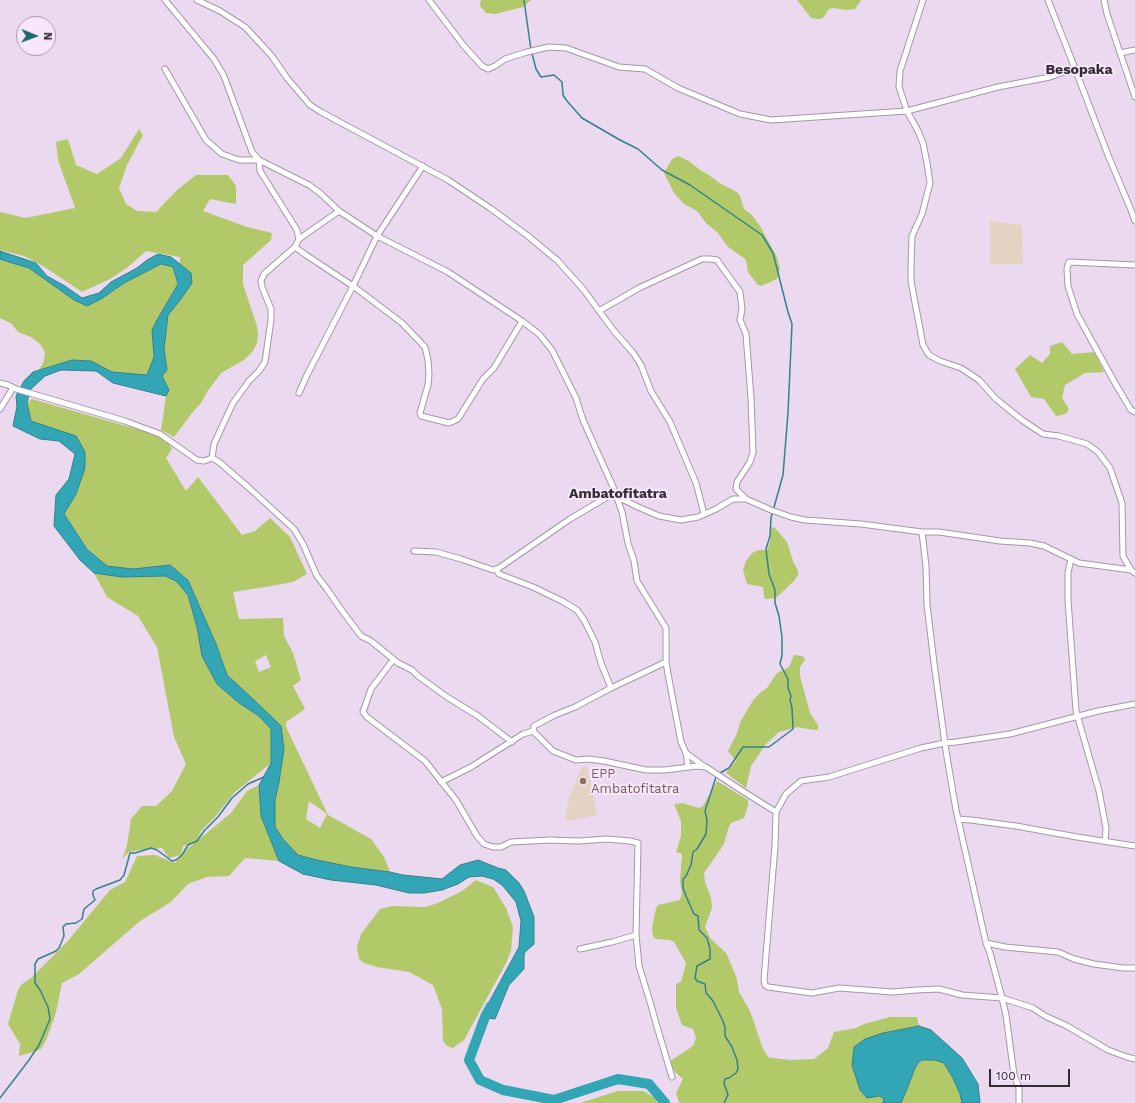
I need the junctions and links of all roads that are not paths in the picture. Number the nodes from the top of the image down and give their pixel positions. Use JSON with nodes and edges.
{"nodes":[{"id":1,"x":165,"y":0,"type":"edge"},
{"id":2,"x":197,"y":0,"type":"edge"},
{"id":3,"x":429,"y":0,"type":"edge"},
{"id":4,"x":923,"y":0,"type":"edge"},
{"id":5,"x":1048,"y":0,"type":"edge"},
{"id":6,"x":1104,"y":0,"type":"edge"},
{"id":7,"x":1135,"y":50,"type":"edge"},
{"id":8,"x":1120,"y":53,"type":"junction"},
{"id":9,"x":1075,"y":68,"type":"junction"},
{"id":10,"x":165,"y":69,"type":"dead end"},
{"id":11,"x":1135,"y":97,"type":"edge"},
{"id":12,"x":907,"y":111,"type":"junction"},
{"id":13,"x":259,"y":160,"type":"junction"},
{"id":14,"x":423,"y":166,"type":"junction"},
{"id":15,"x":339,"y":211,"type":"junction"},
{"id":16,"x":1135,"y":221,"type":"edge"},
{"id":17,"x":377,"y":236,"type":"junction"},
{"id":18,"x":299,"y":239,"type":"junction"},
{"id":19,"x":295,"y":247,"type":"junction"},
{"id":20,"x":1135,"y":265,"type":"edge"},
{"id":21,"x":353,"y":286,"type":"junction"},
{"id":22,"x":599,"y":311,"type":"junction"},
{"id":23,"x":522,"y":321,"type":"junction"},
{"id":24,"x":0,"y":383,"type":"edge"},
{"id":25,"x":14,"y":389,"type":"junction"},
{"id":26,"x":299,"y":393,"type":"dead end"},
{"id":27,"x":0,"y":409,"type":"edge"},
{"id":28,"x":1135,"y":412,"type":"edge"},
{"id":29,"x":212,"y":458,"type":"junction"},
{"id":30,"x":616,"y":496,"type":"junction"},
{"id":31,"x":746,"y":499,"type":"junction"},
{"id":32,"x":704,"y":514,"type":"junction"},
{"id":33,"x":922,"y":532,"type":"junction"},
{"id":34,"x":414,"y":551,"type":"dead end"},
{"id":35,"x":1071,"y":559,"type":"junction"},
{"id":36,"x":496,"y":569,"type":"junction"},
{"id":37,"x":1133,"y":572,"type":"edge"},
{"id":38,"x":393,"y":660,"type":"junction"},
{"id":39,"x":666,"y":662,"type":"junction"},
{"id":40,"x":611,"y":688,"type":"junction"},
{"id":41,"x":1135,"y":704,"type":"edge"},
{"id":42,"x":1078,"y":716,"type":"junction"},
{"id":43,"x":533,"y":731,"type":"junction"},
{"id":44,"x":512,"y":742,"type":"junction"},
{"id":45,"x":945,"y":743,"type":"junction"},
{"id":46,"x":686,"y":753,"type":"junction"},
{"id":47,"x":688,"y":767,"type":"junction"},
{"id":48,"x":706,"y":767,"type":"junction"},
{"id":49,"x":441,"y":782,"type":"junction"},
{"id":50,"x":776,"y":812,"type":"junction"},
{"id":51,"x":958,"y":819,"type":"junction"},
{"id":52,"x":1105,"y":841,"type":"junction"},
{"id":53,"x":1135,"y":846,"type":"edge"},
{"id":54,"x":636,"y":934,"type":"junction"},
{"id":55,"x":986,"y":943,"type":"junction"},
{"id":56,"x":580,"y":949,"type":"dead end"},
{"id":57,"x":1135,"y":968,"type":"edge"},
{"id":58,"x":1002,"y":998,"type":"junction"},
{"id":59,"x":1135,"y":1059,"type":"edge"},
{"id":60,"x":672,"y":1077,"type":"dead end"},
{"id":61,"x":1020,"y":1103,"type":"edge"}],
"edges":[{"from":1,"to":13,"type":"street"},
{"from":2,"to":14,"type":"street"},
{"from":3,"to":12,"type":"street"},
{"from":4,"to":12,"type":"street"},
{"from":5,"to":9,"type":"street"},
{"from":6,"to":8,"type":"street"},
{"from":7,"to":8,"type":"street"},
{"from":8,"to":11,"type":"street"},
{"from":9,"to":12,"type":"street"},
{"from":9,"to":16,"type":"street"},
{"from":10,"to":13,"type":"street"},
{"from":12,"to":37,"type":"street"},
{"from":13,"to":15,"type":"street"},
{"from":13,"to":18,"type":"street"},
{"from":14,"to":17,"type":"street"},
{"from":14,"to":22,"type":"street"},
{"from":15,"to":17,"type":"street"},
{"from":15,"to":18,"type":"street"},
{"from":17,"to":21,"type":"street"},
{"from":17,"to":23,"type":"street"},
{"from":18,"to":19,"type":"street"},
{"from":19,"to":21,"type":"street"},
{"from":19,"to":29,"type":"street"},
{"from":20,"to":28,"type":"street"},
{"from":21,"to":23,"type":"street"},
{"from":21,"to":26,"type":"street"},
{"from":22,"to":31,"type":"street"},
{"from":22,"to":32,"type":"street"},
{"from":23,"to":30,"type":"street"},
{"from":24,"to":25,"type":"street"},
{"from":25,"to":27,"type":"street"},
{"from":25,"to":29,"type":"street"},
{"from":29,"to":38,"type":"street"},
{"from":30,"to":32,"type":"street"},
{"from":30,"to":36,"type":"street"},
{"from":30,"to":39,"type":"street"},
{"from":31,"to":32,"type":"street"},
{"from":31,"to":33,"type":"street"},
{"from":33,"to":35,"type":"street"},
{"from":33,"to":45,"type":"street"},
{"from":34,"to":36,"type":"street"},
{"from":35,"to":37,"type":"street"},
{"from":35,"to":42,"type":"street"},
{"from":36,"to":40,"type":"street"},
{"from":38,"to":44,"type":"street"},
{"from":38,"to":49,"type":"street"},
{"from":39,"to":40,"type":"street"},
{"from":39,"to":46,"type":"street"},
{"from":40,"to":43,"type":"street"},
{"from":41,"to":42,"type":"street"},
{"from":42,"to":45,"type":"street"},
{"from":42,"to":52,"type":"street"},
{"from":43,"to":44,"type":"street"},
{"from":43,"to":47,"type":"street"},
{"from":44,"to":49,"type":"street"},
{"from":45,"to":50,"type":"street"},
{"from":45,"to":51,"type":"street"},
{"from":46,"to":47,"type":"street"},
{"from":46,"to":48,"type":"street"},
{"from":47,"to":48,"type":"street"},
{"from":48,"to":50,"type":"street"},
{"from":49,"to":54,"type":"street"},
{"from":50,"to":58,"type":"street"},
{"from":51,"to":52,"type":"street"},
{"from":51,"to":55,"type":"street"},
{"from":52,"to":53,"type":"street"},
{"from":54,"to":56,"type":"street"},
{"from":54,"to":60,"type":"street"},
{"from":55,"to":57,"type":"street"},
{"from":55,"to":58,"type":"street"},
{"from":58,"to":59,"type":"street"},
{"from":58,"to":61,"type":"street"}]}
